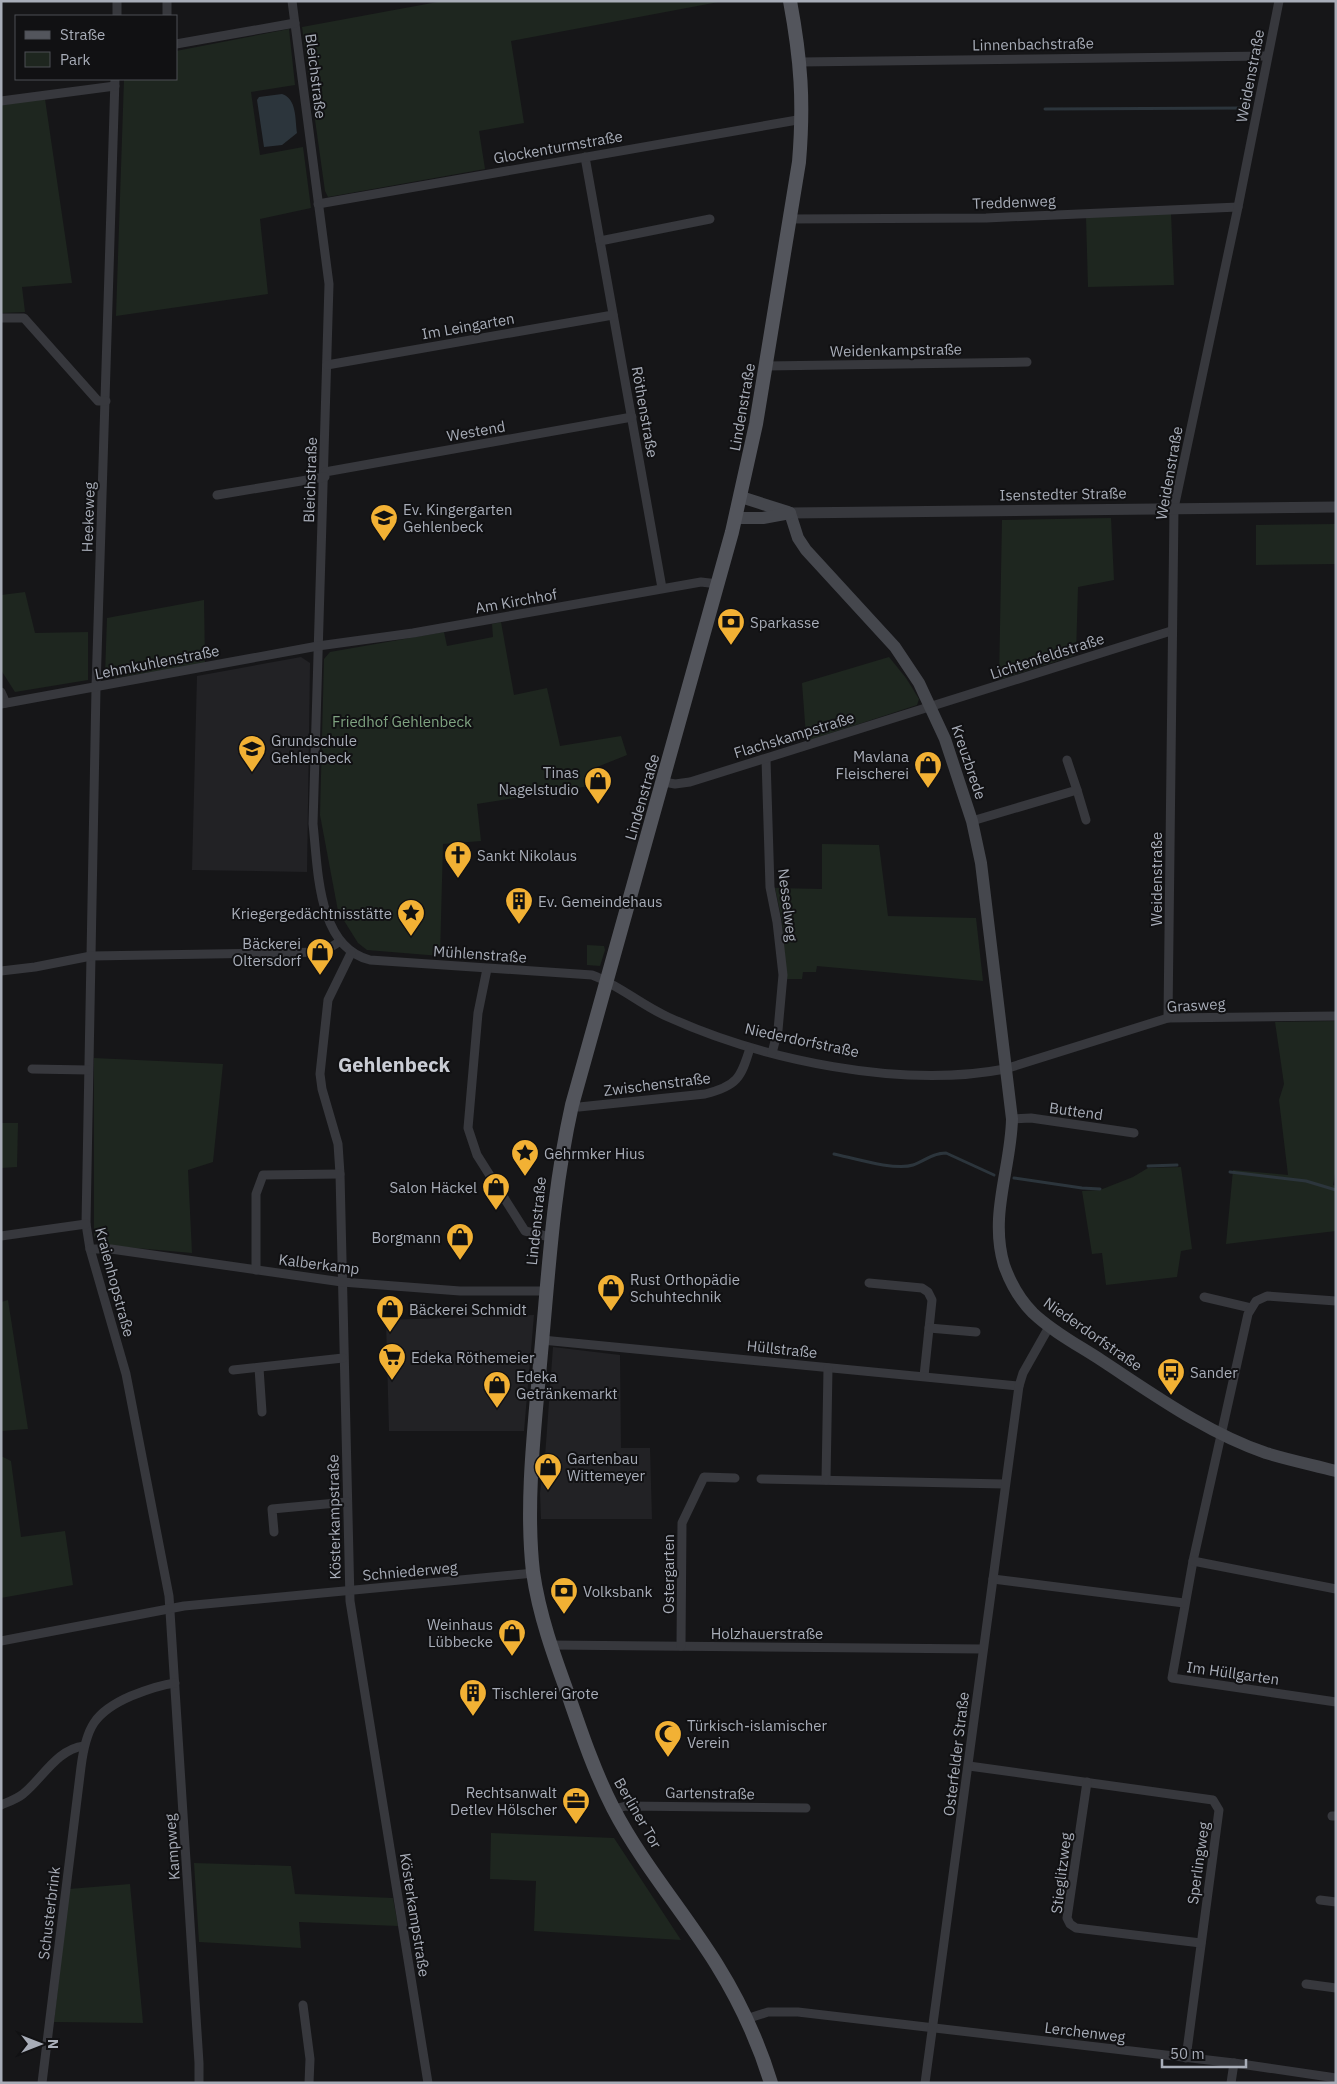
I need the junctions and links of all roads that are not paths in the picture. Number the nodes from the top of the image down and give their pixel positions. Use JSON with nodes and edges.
{"nodes":[{"id":1,"x":117,"y":1,"type":"edge"},
{"id":2,"x":166,"y":1,"type":"edge"},
{"id":3,"x":292,"y":1,"type":"edge"},
{"id":4,"x":790,"y":1,"type":"edge"},
{"id":5,"x":1279,"y":1,"type":"edge"},
{"id":6,"x":117,"y":15,"type":"edge"},
{"id":7,"x":167,"y":15,"type":"edge"},
{"id":8,"x":295,"y":23,"type":"junction"},
{"id":9,"x":178,"y":44,"type":"edge"},
{"id":10,"x":1267,"y":56,"type":"junction"},
{"id":11,"x":800,"y":62,"type":"junction"},
{"id":12,"x":115,"y":82,"type":"edge"},
{"id":13,"x":1,"y":101,"type":"edge"},
{"id":14,"x":803,"y":119,"type":"junction"},
{"id":15,"x":585,"y":157,"type":"junction"},
{"id":16,"x":318,"y":204,"type":"junction"},
{"id":17,"x":1238,"y":207,"type":"junction"},
{"id":18,"x":710,"y":219,"type":"dead end"},
{"id":19,"x":790,"y":220,"type":"junction"},
{"id":20,"x":600,"y":242,"type":"junction"},
{"id":21,"x":613,"y":315,"type":"junction"},
{"id":22,"x":1,"y":318,"type":"edge"},
{"id":23,"x":1027,"y":362,"type":"dead end"},
{"id":24,"x":327,"y":365,"type":"junction"},
{"id":25,"x":766,"y":366,"type":"junction"},
{"id":26,"x":106,"y":401,"type":"junction"},
{"id":27,"x":632,"y":417,"type":"junction"},
{"id":28,"x":325,"y":474,"type":"junction"},
{"id":29,"x":217,"y":496,"type":"dead end"},
{"id":30,"x":741,"y":497,"type":"junction"},
{"id":31,"x":1336,"y":506,"type":"edge"},
{"id":32,"x":1174,"y":508,"type":"junction"},
{"id":33,"x":790,"y":513,"type":"junction"},
{"id":34,"x":736,"y":518,"type":"junction"},
{"id":35,"x":718,"y":584,"type":"junction"},
{"id":36,"x":662,"y":588,"type":"junction"},
{"id":37,"x":1171,"y":631,"type":"junction"},
{"id":38,"x":318,"y":646,"type":"junction"},
{"id":39,"x":96,"y":688,"type":"junction"},
{"id":40,"x":1,"y":692,"type":"edge"},
{"id":41,"x":3,"y":704,"type":"edge"},
{"id":42,"x":932,"y":707,"type":"junction"},
{"id":43,"x":766,"y":759,"type":"junction"},
{"id":44,"x":1067,"y":760,"type":"dead end"},
{"id":45,"x":664,"y":782,"type":"junction"},
{"id":46,"x":1077,"y":790,"type":"junction"},
{"id":47,"x":1086,"y":820,"type":"dead end"},
{"id":48,"x":972,"y":821,"type":"junction"},
{"id":49,"x":339,"y":942,"type":"junction"},
{"id":50,"x":351,"y":953,"type":"junction"},
{"id":51,"x":91,"y":956,"type":"junction"},
{"id":52,"x":487,"y":969,"type":"junction"},
{"id":53,"x":1,"y":971,"type":"edge"},
{"id":54,"x":608,"y":980,"type":"junction"},
{"id":55,"x":1336,"y":1016,"type":"edge"},
{"id":56,"x":1168,"y":1018,"type":"junction"},
{"id":57,"x":750,"y":1048,"type":"junction"},
{"id":58,"x":772,"y":1053,"type":"junction"},
{"id":59,"x":32,"y":1069,"type":"dead end"},
{"id":60,"x":1005,"y":1069,"type":"junction"},
{"id":61,"x":88,"y":1070,"type":"junction"},
{"id":62,"x":572,"y":1105,"type":"junction"},
{"id":63,"x":1012,"y":1119,"type":"junction"},
{"id":64,"x":1134,"y":1133,"type":"dead end"},
{"id":65,"x":340,"y":1174,"type":"junction"},
{"id":66,"x":86,"y":1224,"type":"junction"},
{"id":67,"x":1,"y":1236,"type":"edge"},
{"id":68,"x":550,"y":1237,"type":"junction"},
{"id":69,"x":90,"y":1249,"type":"junction"},
{"id":70,"x":256,"y":1270,"type":"junction"},
{"id":71,"x":342,"y":1282,"type":"junction"},
{"id":72,"x":868,"y":1283,"type":"dead end"},
{"id":73,"x":546,"y":1290,"type":"junction"},
{"id":74,"x":1204,"y":1297,"type":"dead end"},
{"id":75,"x":1336,"y":1301,"type":"edge"},
{"id":76,"x":1251,"y":1308,"type":"junction"},
{"id":77,"x":1049,"y":1327,"type":"junction"},
{"id":78,"x":929,"y":1328,"type":"junction"},
{"id":79,"x":976,"y":1332,"type":"dead end"},
{"id":80,"x":542,"y":1340,"type":"junction"},
{"id":81,"x":343,"y":1358,"type":"junction"},
{"id":82,"x":259,"y":1368,"type":"junction"},
{"id":83,"x":828,"y":1368,"type":"junction"},
{"id":84,"x":233,"y":1370,"type":"dead end"},
{"id":85,"x":924,"y":1376,"type":"junction"},
{"id":86,"x":1019,"y":1386,"type":"junction"},
{"id":87,"x":262,"y":1412,"type":"dead end"},
{"id":88,"x":1221,"y":1433,"type":"junction"},
{"id":89,"x":1336,"y":1472,"type":"edge"},
{"id":90,"x":735,"y":1478,"type":"dead end"},
{"id":91,"x":761,"y":1479,"type":"dead end"},
{"id":92,"x":826,"y":1480,"type":"junction"},
{"id":93,"x":1005,"y":1484,"type":"junction"},
{"id":94,"x":348,"y":1502,"type":"junction"},
{"id":95,"x":274,"y":1532,"type":"dead end"},
{"id":96,"x":1193,"y":1561,"type":"junction"},
{"id":97,"x":534,"y":1573,"type":"junction"},
{"id":98,"x":993,"y":1579,"type":"junction"},
{"id":99,"x":349,"y":1590,"type":"junction"},
{"id":100,"x":1336,"y":1590,"type":"edge"},
{"id":101,"x":1184,"y":1603,"type":"junction"},
{"id":102,"x":539,"y":1604,"type":"joint"},
{"id":103,"x":170,"y":1609,"type":"junction"},
{"id":104,"x":1,"y":1641,"type":"edge"},
{"id":105,"x":550,"y":1645,"type":"junction"},
{"id":106,"x":681,"y":1646,"type":"junction"},
{"id":107,"x":983,"y":1649,"type":"junction"},
{"id":108,"x":175,"y":1682,"type":"junction"},
{"id":109,"x":1336,"y":1702,"type":"edge"},
{"id":110,"x":84,"y":1746,"type":"junction"},
{"id":111,"x":968,"y":1766,"type":"junction"},
{"id":112,"x":1087,"y":1782,"type":"junction"},
{"id":113,"x":1,"y":1805,"type":"edge"},
{"id":114,"x":806,"y":1808,"type":"dead end"},
{"id":115,"x":614,"y":1809,"type":"junction"},
{"id":116,"x":1320,"y":1900,"type":"dead end"},
{"id":117,"x":1336,"y":1902,"type":"edge"},
{"id":118,"x":1201,"y":1943,"type":"junction"},
{"id":119,"x":1306,"y":1984,"type":"dead end"},
{"id":120,"x":1336,"y":1988,"type":"edge"},
{"id":121,"x":303,"y":2005,"type":"dead end"},
{"id":122,"x":746,"y":2019,"type":"junction"},
{"id":123,"x":933,"y":2027,"type":"junction"},
{"id":124,"x":1186,"y":2058,"type":"junction"},
{"id":125,"x":1234,"y":2063,"type":"junction"},
{"id":126,"x":1336,"y":2078,"type":"edge"},
{"id":127,"x":42,"y":2083,"type":"edge"},
{"id":128,"x":199,"y":2083,"type":"edge"},
{"id":129,"x":308,"y":2083,"type":"edge"},
{"id":130,"x":428,"y":2083,"type":"edge"},
{"id":131,"x":771,"y":2083,"type":"edge"},
{"id":132,"x":925,"y":2083,"type":"edge"},
{"id":133,"x":1231,"y":2083,"type":"edge"}],
"edges":[{"from":1,"to":6,"type":"street"},
{"from":2,"to":7,"type":"street"},
{"from":3,"to":8,"type":"street","name":"Bleichstraße"},
{"from":4,"to":11,"type":"main road","name":"Lindenstraße"},
{"from":5,"to":10,"type":"street","name":"Weidenstraße"},
{"from":8,"to":9,"type":"street"},
{"from":8,"to":16,"type":"street","name":"Bleichstraße"},
{"from":10,"to":11,"type":"street","name":"Linnenbachstraße"},
{"from":10,"to":17,"type":"street","name":"Weidenstraße"},
{"from":11,"to":14,"type":"main road","name":"Lindenstraße"},
{"from":12,"to":13,"type":"street"},
{"from":12,"to":26,"type":"street","name":"Heekeweg"},
{"from":14,"to":15,"type":"street","name":"Glockenturmstraße"},
{"from":14,"to":19,"type":"main road","name":"Lindenstraße"},
{"from":15,"to":16,"type":"street","name":"Glockenturmstraße"},
{"from":15,"to":20,"type":"street","name":"Röthenstraße"},
{"from":16,"to":24,"type":"street","name":"Bleichstraße"},
{"from":17,"to":19,"type":"street","name":"Treddenweg"},
{"from":17,"to":32,"type":"street","name":"Weidenstraße"},
{"from":18,"to":20,"type":"street"},
{"from":19,"to":25,"type":"main road","name":"Lindenstraße"},
{"from":20,"to":21,"type":"street","name":"Röthenstraße"},
{"from":21,"to":24,"type":"street","name":"Im Leingarten"},
{"from":21,"to":27,"type":"street","name":"Röthenstraße"},
{"from":22,"to":26,"type":"street"},
{"from":23,"to":25,"type":"street","name":"Weidenkampstraße"},
{"from":24,"to":28,"type":"street","name":"Bleichstraße"},
{"from":25,"to":30,"type":"main road","name":"Lindenstraße"},
{"from":26,"to":39,"type":"street","name":"Heekeweg"},
{"from":27,"to":28,"type":"street","name":"Westend"},
{"from":27,"to":36,"type":"street","name":"Röthenstraße"},
{"from":28,"to":29,"type":"street","name":"Westend"},
{"from":28,"to":38,"type":"street","name":"Bleichstraße"},
{"from":30,"to":33,"type":"main road","name":"Isenstedter Straße"},
{"from":30,"to":34,"type":"main road","name":"Lindenstraße"},
{"from":31,"to":32,"type":"street","name":"Isenstedter Straße"},
{"from":32,"to":33,"type":"street","name":"Isenstedter Straße"},
{"from":32,"to":37,"type":"street","name":"Weidenstraße"},
{"from":33,"to":34,"type":"main road","name":"Isenstedter Straße"},
{"from":33,"to":42,"type":"main road","name":"Kreuzbrede"},
{"from":34,"to":35,"type":"main road","name":"Lindenstraße"},
{"from":35,"to":36,"type":"street","name":"Am Kirchhof"},
{"from":35,"to":45,"type":"main road","name":"Lindenstraße"},
{"from":36,"to":38,"type":"street","name":"Am Kirchhof"},
{"from":37,"to":42,"type":"street","name":"Lichtenfeldstraße"},
{"from":37,"to":56,"type":"street","name":"Weidenstraße"},
{"from":38,"to":39,"type":"street","name":"Lehmkuhlenstraße"},
{"from":38,"to":49,"type":"street","name":"Bleichstraße"},
{"from":39,"to":41,"type":"street","name":"Lehmkuhlenstraße"},
{"from":39,"to":51,"type":"street","name":"Heekeweg"},
{"from":40,"to":41,"type":"street"},
{"from":42,"to":43,"type":"street","name":"Flachskampstraße"},
{"from":42,"to":48,"type":"main road","name":"Kreuzbrede"},
{"from":43,"to":45,"type":"street","name":"Flachskampstraße"},
{"from":43,"to":58,"type":"street","name":"Nesselweg"},
{"from":44,"to":46,"type":"street"},
{"from":45,"to":54,"type":"main road","name":"Lindenstraße"},
{"from":46,"to":47,"type":"street"},
{"from":46,"to":48,"type":"street"},
{"from":48,"to":60,"type":"main road","name":"Kreuzbrede"},
{"from":49,"to":50,"type":"street","name":"Bleichstraße"},
{"from":49,"to":51,"type":"street"},
{"from":50,"to":52,"type":"street","name":"Mühlenstraße"},
{"from":50,"to":65,"type":"street","name":"Kösterkampstraße"},
{"from":51,"to":53,"type":"street"},
{"from":51,"to":61,"type":"street","name":"Kraienhopstraße"},
{"from":52,"to":54,"type":"street","name":"Mühlenstraße"},
{"from":52,"to":68,"type":"street"},
{"from":54,"to":57,"type":"street","name":"Niederdorfstraße"},
{"from":54,"to":62,"type":"main road","name":"Lindenstraße"},
{"from":55,"to":56,"type":"street","name":"Grasweg"},
{"from":56,"to":60,"type":"street","name":"Grasweg"},
{"from":57,"to":58,"type":"street","name":"Niederdorfstraße"},
{"from":57,"to":62,"type":"street","name":"Zwischenstraße"},
{"from":58,"to":60,"type":"street","name":"Niederdorfstraße"},
{"from":59,"to":61,"type":"street"},
{"from":60,"to":63,"type":"main road","name":"Niederdorfstraße"},
{"from":61,"to":66,"type":"street","name":"Kraienhopstraße"},
{"from":62,"to":68,"type":"main road","name":"Lindenstraße"},
{"from":63,"to":64,"type":"street","name":"Buttend"},
{"from":63,"to":77,"type":"main road","name":"Niederdorfstraße"},
{"from":65,"to":70,"type":"street"},
{"from":65,"to":71,"type":"street","name":"Kösterkampstraße"},
{"from":66,"to":67,"type":"street"},
{"from":66,"to":69,"type":"street","name":"Kraienhopstraße"},
{"from":68,"to":73,"type":"main road","name":"Lindenstraße"},
{"from":69,"to":70,"type":"street","name":"Kalberkamp"},
{"from":69,"to":103,"type":"street","name":"Kraienhopstraße"},
{"from":70,"to":71,"type":"street","name":"Kalberkamp"},
{"from":71,"to":73,"type":"street","name":"Kalberkamp"},
{"from":71,"to":81,"type":"street","name":"Kösterkampstraße"},
{"from":72,"to":78,"type":"street"},
{"from":73,"to":80,"type":"main road","name":"Lindenstraße"},
{"from":74,"to":76,"type":"street"},
{"from":75,"to":76,"type":"street"},
{"from":76,"to":88,"type":"street","name":"Im Hüllgarten"},
{"from":77,"to":86,"type":"street","name":"Osterfelder Straße"},
{"from":77,"to":88,"type":"main road","name":"Niederdorfstraße"},
{"from":78,"to":79,"type":"street"},
{"from":78,"to":85,"type":"street"},
{"from":80,"to":83,"type":"street","name":"Hüllstraße"},
{"from":80,"to":97,"type":"main road","name":"Lindenstraße"},
{"from":81,"to":82,"type":"street"},
{"from":81,"to":94,"type":"street","name":"Kösterkampstraße"},
{"from":82,"to":84,"type":"street"},
{"from":82,"to":87,"type":"street"},
{"from":83,"to":85,"type":"street","name":"Hüllstraße"},
{"from":83,"to":92,"type":"street"},
{"from":85,"to":86,"type":"street","name":"Hüllstraße"},
{"from":86,"to":93,"type":"street","name":"Osterfelder Straße"},
{"from":88,"to":89,"type":"main road","name":"Niederdorfstraße"},
{"from":88,"to":96,"type":"street","name":"Im Hüllgarten"},
{"from":90,"to":106,"type":"street","name":"Ostergarten"},
{"from":91,"to":92,"type":"street"},
{"from":92,"to":93,"type":"street"},
{"from":93,"to":98,"type":"street","name":"Osterfelder Straße"},
{"from":94,"to":95,"type":"street"},
{"from":94,"to":99,"type":"street","name":"Kösterkampstraße"},
{"from":96,"to":100,"type":"street"},
{"from":96,"to":101,"type":"street","name":"Im Hüllgarten"},
{"from":97,"to":99,"type":"street","name":"Schniederweg"},
{"from":97,"to":102,"type":"main road","name":"Lindenstraße"},
{"from":98,"to":101,"type":"street"},
{"from":98,"to":107,"type":"street","name":"Osterfelder Straße"},
{"from":99,"to":103,"type":"street","name":"Schniederweg"},
{"from":99,"to":130,"type":"street","name":"Kösterkampstraße"},
{"from":101,"to":109,"type":"street","name":"Im Hüllgarten"},
{"from":102,"to":105,"type":"main road","name":"Berliner Tor"},
{"from":103,"to":104,"type":"street","name":"Schniederweg"},
{"from":103,"to":108,"type":"street","name":"Kampweg"},
{"from":105,"to":106,"type":"street","name":"Holzhauerstraße"},
{"from":105,"to":115,"type":"main road","name":"Berliner Tor"},
{"from":106,"to":107,"type":"street","name":"Holzhauerstraße"},
{"from":107,"to":111,"type":"street","name":"Osterfelder Straße"},
{"from":108,"to":110,"type":"street","name":"Schusterbrink"},
{"from":108,"to":128,"type":"street","name":"Kampweg"},
{"from":110,"to":113,"type":"street"},
{"from":110,"to":127,"type":"street","name":"Schusterbrink"},
{"from":111,"to":112,"type":"street","name":"Sperlingweg"},
{"from":111,"to":123,"type":"street","name":"Osterfelder Straße"},
{"from":112,"to":118,"type":"street","name":"Sperlingweg"},
{"from":112,"to":118,"type":"street","name":"Stieglitzweg"},
{"from":114,"to":115,"type":"street","name":"Gartenstraße"},
{"from":115,"to":122,"type":"main road","name":"Berliner Tor"},
{"from":116,"to":117,"type":"street"},
{"from":118,"to":124,"type":"street","name":"Sperlingweg"},
{"from":119,"to":120,"type":"street"},
{"from":121,"to":129,"type":"street"},
{"from":122,"to":123,"type":"street","name":"Lerchenweg"},
{"from":122,"to":131,"type":"main road","name":"Berliner Tor"},
{"from":123,"to":124,"type":"street","name":"Lerchenweg"},
{"from":123,"to":132,"type":"street"},
{"from":124,"to":125,"type":"street","name":"Lerchenweg"},
{"from":125,"to":126,"type":"street","name":"Lerchenweg"},
{"from":125,"to":133,"type":"street"}]}
